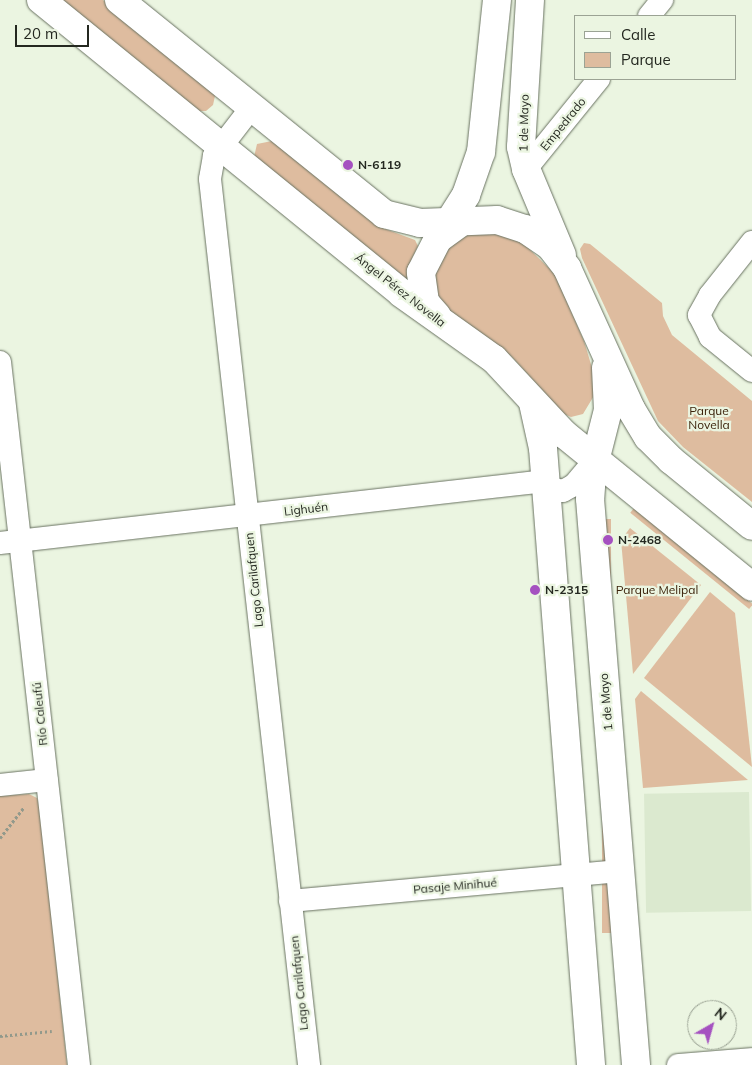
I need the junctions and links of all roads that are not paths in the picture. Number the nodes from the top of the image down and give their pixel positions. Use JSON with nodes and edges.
{"nodes":[{"id":1,"x":41,"y":0,"type":"edge"},
{"id":2,"x":119,"y":0,"type":"edge"},
{"id":3,"x":497,"y":0,"type":"edge"},
{"id":4,"x":530,"y":0,"type":"edge"},
{"id":5,"x":662,"y":0,"type":"edge"},
{"id":6,"x":650,"y":15,"type":"edge"},
{"id":7,"x":598,"y":80,"type":"edge"},
{"id":8,"x":251,"y":108,"type":"junction"},
{"id":9,"x":221,"y":145,"type":"junction"},
{"id":10,"x":526,"y":169,"type":"junction"},
{"id":11,"x":452,"y":227,"type":"junction"},
{"id":12,"x":752,"y":242,"type":"edge"},
{"id":13,"x":568,"y":268,"type":"junction"},
{"id":14,"x":451,"y":330,"type":"junction"},
{"id":15,"x":600,"y":341,"type":"junction"},
{"id":16,"x":0,"y":362,"type":"edge"},
{"id":17,"x":752,"y":371,"type":"edge"},
{"id":18,"x":532,"y":399,"type":"junction"},
{"id":19,"x":596,"y":459,"type":"junction"},
{"id":20,"x":545,"y":482,"type":"junction"},
{"id":21,"x":247,"y":516,"type":"junction"},
{"id":22,"x":752,"y":526,"type":"edge"},
{"id":23,"x":10,"y":542,"type":"edge"},
{"id":24,"x":752,"y":587,"type":"edge"},
{"id":25,"x":47,"y":780,"type":"junction"},
{"id":26,"x":0,"y":785,"type":"edge"},
{"id":27,"x":620,"y":871,"type":"junction"},
{"id":28,"x":576,"y":875,"type":"junction"},
{"id":29,"x":290,"y":901,"type":"junction"},
{"id":30,"x":752,"y":1059,"type":"edge"},
{"id":31,"x":79,"y":1065,"type":"edge"},
{"id":32,"x":309,"y":1065,"type":"edge"},
{"id":33,"x":591,"y":1065,"type":"edge"},
{"id":34,"x":636,"y":1065,"type":"edge"},
{"id":35,"x":678,"y":1065,"type":"edge"}],
"edges":[{"from":1,"to":9,"type":"main road","name":"Ángel Pérez Novella"},
{"from":2,"to":8,"type":"main road"},
{"from":3,"to":11,"type":"main road"},
{"from":4,"to":10,"type":"main road","name":"1 de Mayo"},
{"from":5,"to":6,"type":"street"},
{"from":7,"to":10,"type":"street","name":"Empedrado"},
{"from":8,"to":9,"type":"street","name":"Lago Carilafquen"},
{"from":8,"to":11,"type":"main road"},
{"from":9,"to":14,"type":"main road","name":"Ángel Pérez Novella"},
{"from":9,"to":21,"type":"street","name":"Lago Carilafquen"},
{"from":10,"to":13,"type":"main road","name":"1 de Mayo"},
{"from":11,"to":13,"type":"main road"},
{"from":11,"to":14,"type":"main road"},
{"from":12,"to":17,"type":"street"},
{"from":13,"to":15,"type":"main road"},
{"from":14,"to":18,"type":"main road","name":"Ángel Pérez Novella"},
{"from":15,"to":19,"type":"main road","name":"1 de Mayo"},
{"from":15,"to":22,"type":"main road"},
{"from":16,"to":23,"type":"street","name":"Río Caleufú"},
{"from":18,"to":19,"type":"main road","name":"Ángel Pérez Novella"},
{"from":18,"to":20,"type":"main road"},
{"from":19,"to":20,"type":"street","name":"Lighuén"},
{"from":19,"to":24,"type":"main road","name":"Ángel Pérez Novella"},
{"from":19,"to":27,"type":"main road","name":"1 de Mayo"},
{"from":20,"to":21,"type":"street","name":"Lighuén"},
{"from":20,"to":28,"type":"main road"},
{"from":21,"to":23,"type":"street","name":"Lighuén"},
{"from":21,"to":29,"type":"street","name":"Lago Carilafquen"},
{"from":23,"to":25,"type":"street","name":"Río Caleufú"},
{"from":25,"to":26,"type":"street"},
{"from":25,"to":31,"type":"street","name":"Río Caleufú"},
{"from":27,"to":28,"type":"street","name":"Pasaje Minihué"},
{"from":27,"to":34,"type":"main road","name":"1 de Mayo"},
{"from":28,"to":29,"type":"street","name":"Pasaje Minihué"},
{"from":28,"to":33,"type":"main road"},
{"from":29,"to":32,"type":"street","name":"Lago Carilafquen"},
{"from":30,"to":35,"type":"street"}]}
